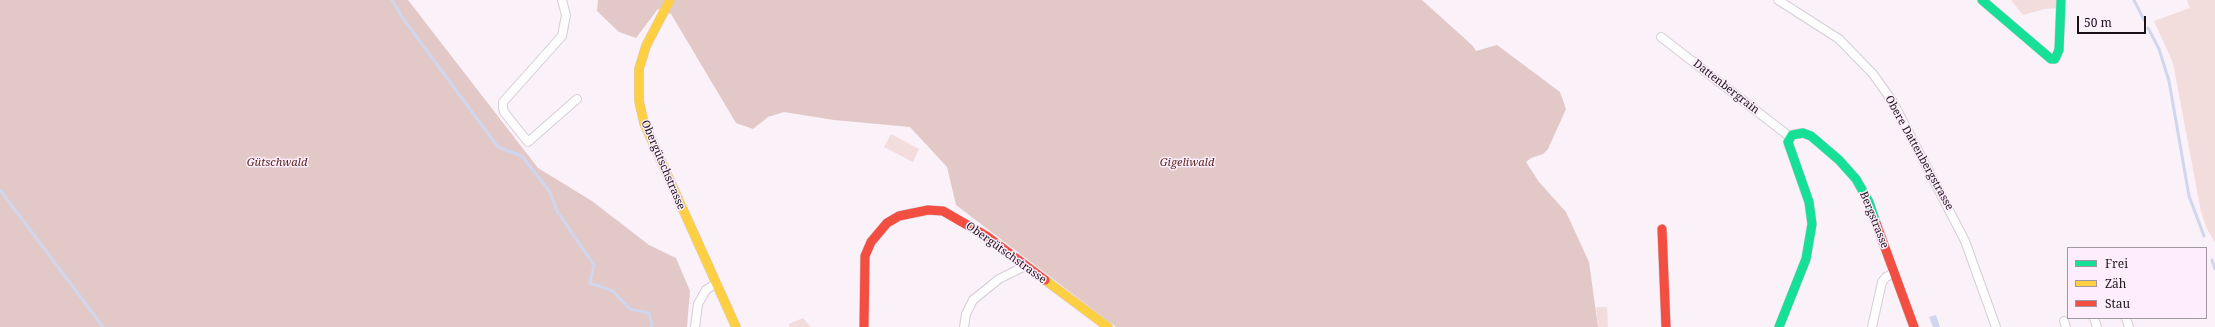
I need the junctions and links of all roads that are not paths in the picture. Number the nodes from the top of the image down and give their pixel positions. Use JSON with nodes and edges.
{"nodes":[{"id":1,"x":562,"y":0,"type":"edge"},
{"id":2,"x":670,"y":0,"type":"edge"},
{"id":3,"x":1778,"y":0,"type":"edge"},
{"id":4,"x":1982,"y":0,"type":"edge"},
{"id":5,"x":2061,"y":0,"type":"edge"},
{"id":6,"x":1662,"y":37,"type":"dead end"},
{"id":7,"x":577,"y":99,"type":"dead end"},
{"id":8,"x":1790,"y":137,"type":"junction"},
{"id":9,"x":1662,"y":229,"type":"dead end"},
{"id":10,"x":1025,"y":266,"type":"junction"},
{"id":11,"x":1894,"y":273,"type":"junction"},
{"id":12,"x":715,"y":284,"type":"junction"},
{"id":13,"x":1994,"y":326,"type":"edge"},
{"id":14,"x":695,"y":327,"type":"edge"},
{"id":15,"x":736,"y":327,"type":"edge"},
{"id":16,"x":864,"y":327,"type":"edge"},
{"id":17,"x":964,"y":327,"type":"edge"},
{"id":18,"x":1108,"y":327,"type":"edge"},
{"id":19,"x":1666,"y":327,"type":"edge"},
{"id":20,"x":1779,"y":327,"type":"edge"},
{"id":21,"x":1872,"y":327,"type":"edge"},
{"id":22,"x":1914,"y":327,"type":"edge"}],
"edges":[{"from":1,"to":7,"type":"street"},
{"from":2,"to":12,"type":"street","name":"Obergütschstrasse"},
{"from":3,"to":13,"type":"street","name":"Obere Dattenbergstrasse"},
{"from":4,"to":5,"type":"street"},
{"from":6,"to":8,"type":"street","name":"Dattenbergrain"},
{"from":8,"to":11,"type":"street","name":"Bergstrasse"},
{"from":8,"to":20,"type":"street"},
{"from":9,"to":19,"type":"street"},
{"from":10,"to":16,"type":"street","name":"Obergütschstrasse"},
{"from":10,"to":17,"type":"street"},
{"from":10,"to":18,"type":"street","name":"Obergütschstrasse"},
{"from":11,"to":21,"type":"street"},
{"from":11,"to":22,"type":"street","name":"Bergstrasse"},
{"from":12,"to":14,"type":"street"},
{"from":12,"to":15,"type":"street","name":"Obergütschstrasse"}]}
